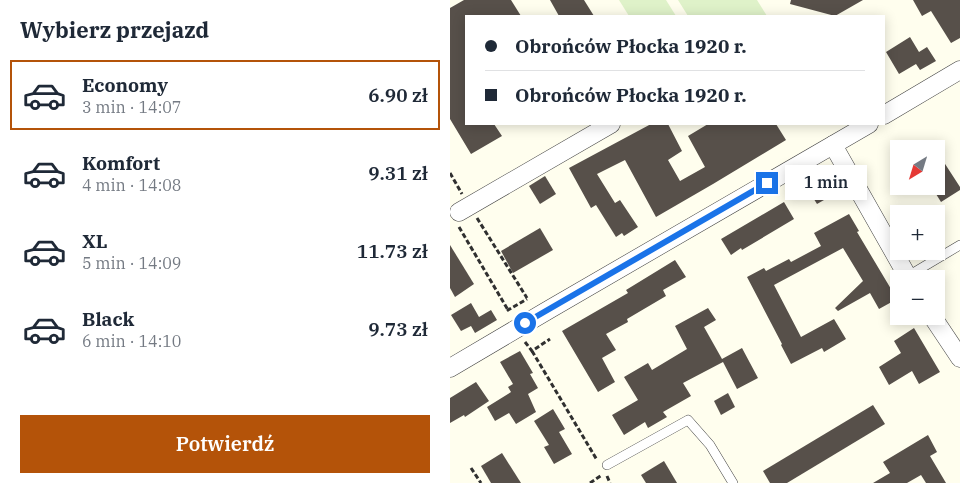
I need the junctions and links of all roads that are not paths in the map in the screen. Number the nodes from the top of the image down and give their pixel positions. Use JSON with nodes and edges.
{"nodes":[{"id":1,"x":960,"y":70,"type":"edge"},
{"id":2,"x":885,"y":114,"type":"edge"},
{"id":3,"x":609,"y":125,"type":"edge"},
{"id":4,"x":867,"y":125,"type":"edge"},
{"id":5,"x":833,"y":145,"type":"junction"},
{"id":6,"x":461,"y":212,"type":"road end"},
{"id":7,"x":960,"y":245,"type":"edge"},
{"id":8,"x":903,"y":270,"type":"edge"},
{"id":9,"x":921,"y":270,"type":"edge"},
{"id":10,"x":938,"y":325,"type":"edge"},
{"id":11,"x":960,"y":358,"type":"edge"},
{"id":12,"x":450,"y":368,"type":"edge"},
{"id":13,"x":603,"y":465,"type":"road end"},
{"id":14,"x":733,"y":483,"type":"edge"}],
"edges":[{"from":1,"to":2,"type":"street"},
{"from":3,"to":6,"type":"street"},
{"from":4,"to":5,"type":"street"},
{"from":5,"to":8,"type":"street"},
{"from":5,"to":12,"type":"street"},
{"from":7,"to":9,"type":"lane"},
{"from":10,"to":11,"type":"street"},
{"from":13,"to":14,"type":"lane"}]}
